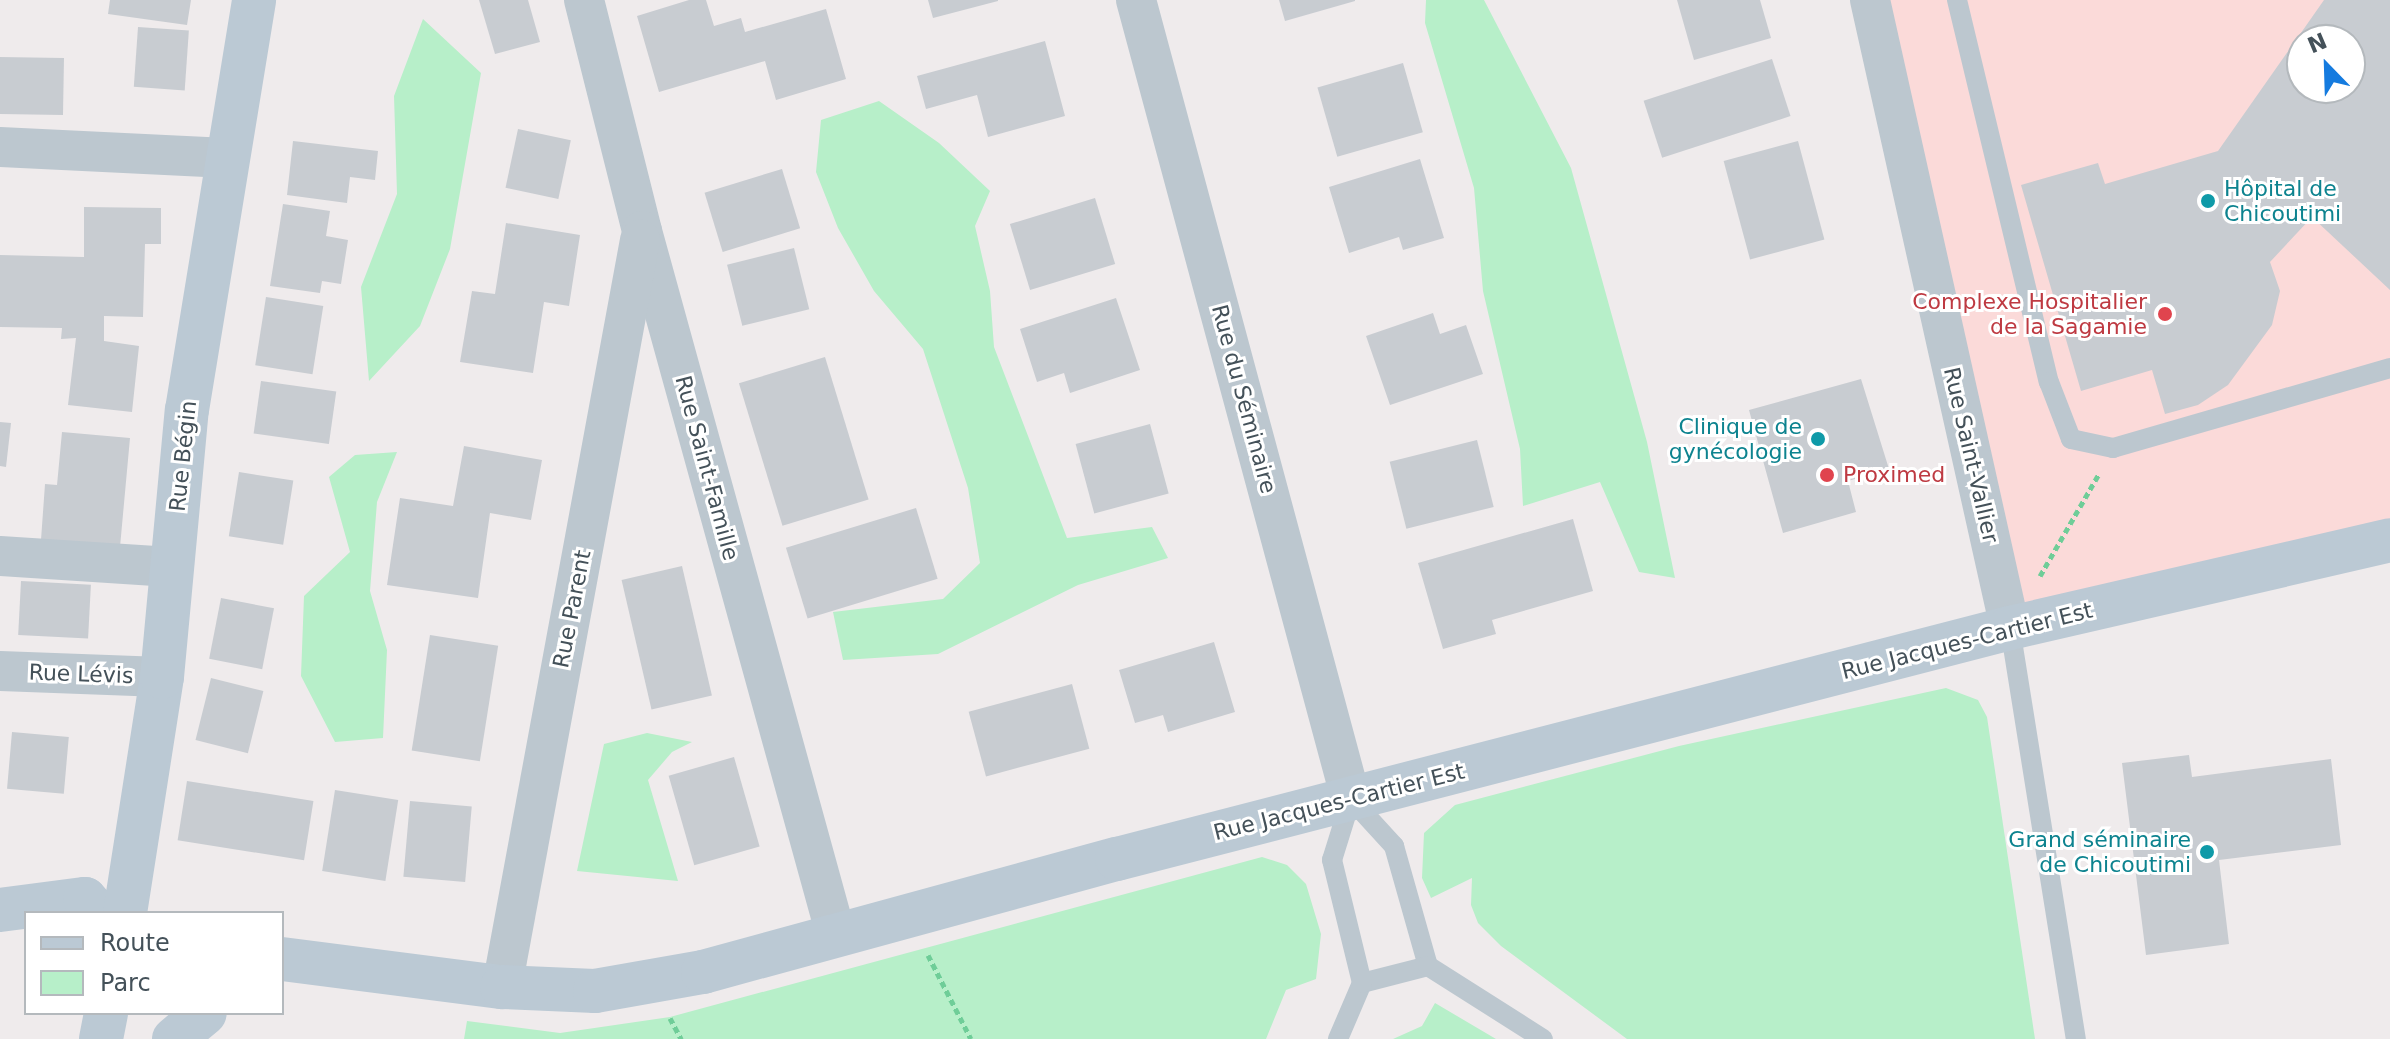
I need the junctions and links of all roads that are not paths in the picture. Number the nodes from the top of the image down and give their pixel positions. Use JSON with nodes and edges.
{"nodes":[{"id":1,"x":254,"y":0,"type":"edge"},
{"id":2,"x":584,"y":0,"type":"edge"},
{"id":3,"x":1136,"y":0,"type":"edge"},
{"id":4,"x":1870,"y":0,"type":"edge"},
{"id":5,"x":1957,"y":0,"type":"edge"},
{"id":6,"x":0,"y":147,"type":"edge"},
{"id":7,"x":227,"y":158,"type":"junction"},
{"id":8,"x":642,"y":231,"type":"junction"},
{"id":9,"x":2390,"y":368,"type":"edge"},
{"id":10,"x":2390,"y":540,"type":"edge"},
{"id":11,"x":0,"y":556,"type":"edge"},
{"id":12,"x":171,"y":567,"type":"junction"},
{"id":13,"x":2010,"y":628,"type":"junction"},
{"id":14,"x":0,"y":671,"type":"edge"},
{"id":15,"x":162,"y":677,"type":"junction"},
{"id":16,"x":1351,"y":799,"type":"junction"},
{"id":17,"x":0,"y":910,"type":"edge"},
{"id":18,"x":96,"y":911,"type":"edge"},
{"id":19,"x":125,"y":911,"type":"edge"},
{"id":20,"x":836,"y":935,"type":"junction"},
{"id":21,"x":284,"y":959,"type":"edge"},
{"id":22,"x":337,"y":965,"type":"junction"},
{"id":23,"x":1428,"y":966,"type":"junction"},
{"id":24,"x":284,"y":979,"type":"edge"},
{"id":25,"x":1362,"y":983,"type":"junction"},
{"id":26,"x":502,"y":987,"type":"junction"},
{"id":27,"x":106,"y":1015,"type":"edge"},
{"id":28,"x":203,"y":1015,"type":"edge"},
{"id":29,"x":101,"y":1039,"type":"edge"},
{"id":30,"x":174,"y":1039,"type":"edge"},
{"id":31,"x":1338,"y":1039,"type":"edge"},
{"id":32,"x":1543,"y":1039,"type":"edge"},
{"id":33,"x":2076,"y":1039,"type":"edge"}],
"edges":[{"from":1,"to":7,"type":"main road","name":"Rue Bégin"},
{"from":2,"to":8,"type":"street","name":"Rue Saint-Famille"},
{"from":3,"to":16,"type":"street","name":"Rue du Séminaire"},
{"from":4,"to":13,"type":"street","name":"Rue Saint-Vallier"},
{"from":5,"to":9,"type":"lane"},
{"from":6,"to":7,"type":"street"},
{"from":7,"to":12,"type":"main road","name":"Rue Bégin"},
{"from":8,"to":20,"type":"street","name":"Rue Saint-Famille"},
{"from":8,"to":26,"type":"street","name":"Rue Parent"},
{"from":10,"to":13,"type":"main road","name":"Rue Jacques-Cartier Est"},
{"from":11,"to":12,"type":"street"},
{"from":12,"to":15,"type":"main road","name":"Rue Bégin"},
{"from":13,"to":16,"type":"main road","name":"Rue Jacques-Cartier Est"},
{"from":13,"to":33,"type":"lane"},
{"from":14,"to":15,"type":"street","name":"Rue Lévis"},
{"from":15,"to":19,"type":"main road","name":"Rue Bégin"},
{"from":16,"to":20,"type":"main road","name":"Rue Jacques-Cartier Est"},
{"from":16,"to":23,"type":"lane"},
{"from":16,"to":25,"type":"lane"},
{"from":17,"to":18,"type":"main road"},
{"from":20,"to":26,"type":"main road","name":"Rue Jacques-Cartier Est"},
{"from":21,"to":22,"type":"main road","name":"Rue Jacques-Cartier Est"},
{"from":22,"to":24,"type":"main road"},
{"from":22,"to":26,"type":"main road","name":"Rue Jacques-Cartier Est"},
{"from":23,"to":25,"type":"lane"},
{"from":23,"to":32,"type":"lane"},
{"from":25,"to":31,"type":"lane"},
{"from":27,"to":29,"type":"main road"},
{"from":28,"to":30,"type":"main road"}]}
